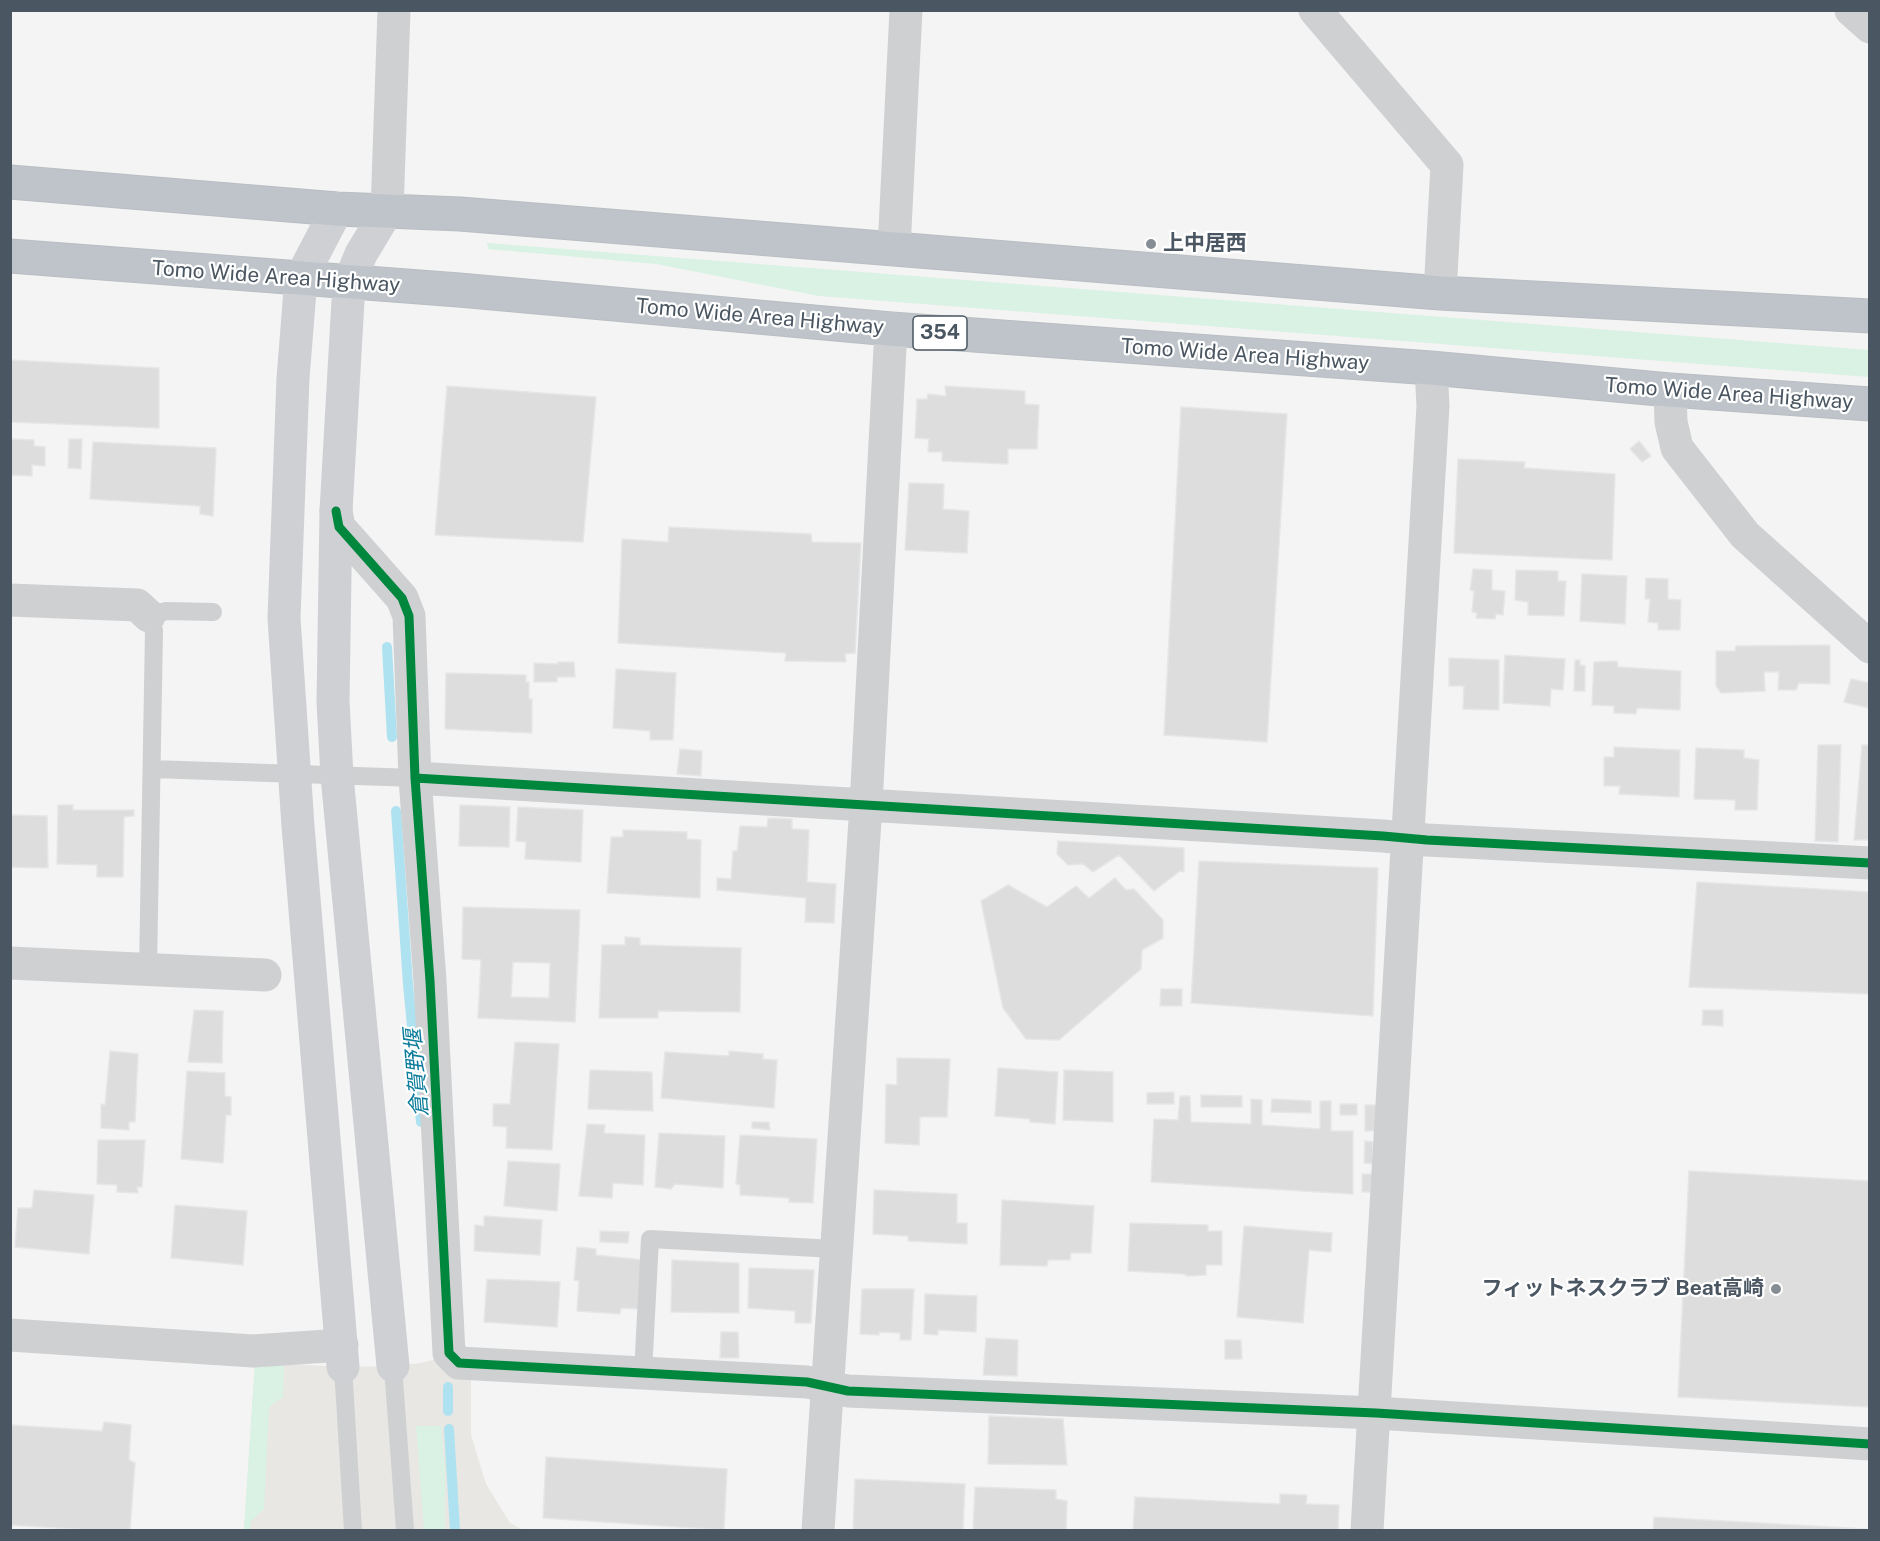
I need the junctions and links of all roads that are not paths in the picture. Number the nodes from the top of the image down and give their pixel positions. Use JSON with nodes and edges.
{"nodes":[{"id":1,"x":394,"y":10,"type":"edge"},
{"id":2,"x":906,"y":10,"type":"edge"},
{"id":3,"x":1315,"y":10,"type":"edge"},
{"id":4,"x":1851,"y":10,"type":"edge"},
{"id":5,"x":1869,"y":27,"type":"edge"},
{"id":6,"x":10,"y":182,"type":"edge"},
{"id":7,"x":337,"y":209,"type":"junction"},
{"id":8,"x":387,"y":211,"type":"junction"},
{"id":9,"x":894,"y":249,"type":"junction"},
{"id":10,"x":10,"y":256,"type":"edge"},
{"id":11,"x":301,"y":278,"type":"junction"},
{"id":12,"x":349,"y":283,"type":"junction"},
{"id":13,"x":1440,"y":293,"type":"junction"},
{"id":14,"x":1869,"y":316,"type":"edge"},
{"id":15,"x":891,"y":329,"type":"junction"},
{"id":16,"x":1431,"y":368,"type":"junction"},
{"id":17,"x":1670,"y":390,"type":"junction"},
{"id":18,"x":1869,"y":404,"type":"edge"},
{"id":19,"x":336,"y":511,"type":"junction"},
{"id":20,"x":10,"y":600,"type":"edge"},
{"id":21,"x":213,"y":612,"type":"dead end"},
{"id":22,"x":149,"y":616,"type":"junction"},
{"id":23,"x":1869,"y":647,"type":"edge"},
{"id":24,"x":152,"y":770,"type":"junction"},
{"id":25,"x":294,"y":773,"type":"junction"},
{"id":26,"x":337,"y":776,"type":"junction"},
{"id":27,"x":415,"y":778,"type":"junction"},
{"id":28,"x":866,"y":805,"type":"junction"},
{"id":29,"x":1408,"y":838,"type":"junction"},
{"id":30,"x":1869,"y":863,"type":"edge"},
{"id":31,"x":10,"y":963,"type":"edge"},
{"id":32,"x":148,"y":969,"type":"junction"},
{"id":33,"x":265,"y":975,"type":"dead end"},
{"id":34,"x":836,"y":1249,"type":"junction"},
{"id":35,"x":10,"y":1335,"type":"edge"},
{"id":36,"x":342,"y":1356,"type":"junction"},
{"id":37,"x":393,"y":1366,"type":"joint"},
{"id":38,"x":643,"y":1373,"type":"junction"},
{"id":39,"x":826,"y":1385,"type":"junction"},
{"id":40,"x":1376,"y":1413,"type":"junction"},
{"id":41,"x":1869,"y":1444,"type":"edge"},
{"id":42,"x":353,"y":1530,"type":"edge"},
{"id":43,"x":405,"y":1530,"type":"edge"},
{"id":44,"x":818,"y":1530,"type":"edge"},
{"id":45,"x":1367,"y":1530,"type":"edge"}],
"edges":[{"from":1,"to":8,"type":"street"},
{"from":2,"to":9,"type":"street"},
{"from":3,"to":13,"type":"street"},
{"from":4,"to":5,"type":"street"},
{"from":6,"to":7,"type":"highway"},
{"from":7,"to":8,"type":"highway"},
{"from":7,"to":11,"type":"street"},
{"from":8,"to":9,"type":"highway"},
{"from":8,"to":12,"type":"street"},
{"from":9,"to":13,"type":"highway"},
{"from":10,"to":11,"type":"highway","name":"Tomo Wide Area Highway","number":"354"},
{"from":11,"to":12,"type":"highway","name":"Tomo Wide Area Highway","number":"354"},
{"from":11,"to":25,"type":"street"},
{"from":12,"to":15,"type":"highway","name":"Tomo Wide Area Highway","number":"354"},
{"from":12,"to":19,"type":"street"},
{"from":13,"to":14,"type":"highway"},
{"from":15,"to":16,"type":"highway","name":"Tomo Wide Area Highway","number":"354"},
{"from":15,"to":28,"type":"street"},
{"from":16,"to":17,"type":"highway","name":"Tomo Wide Area Highway","number":"354"},
{"from":16,"to":29,"type":"street"},
{"from":17,"to":18,"type":"highway","name":"Tomo Wide Area Highway","number":"354"},
{"from":17,"to":23,"type":"street"},
{"from":19,"to":26,"type":"street"},
{"from":19,"to":27,"type":"street"},
{"from":20,"to":22,"type":"street"},
{"from":21,"to":22,"type":"lane"},
{"from":22,"to":24,"type":"lane"},
{"from":24,"to":25,"type":"lane"},
{"from":24,"to":32,"type":"lane"},
{"from":25,"to":26,"type":"lane"},
{"from":25,"to":36,"type":"street"},
{"from":26,"to":27,"type":"lane"},
{"from":26,"to":37,"type":"street"},
{"from":27,"to":28,"type":"street"},
{"from":27,"to":38,"type":"street"},
{"from":28,"to":29,"type":"street"},
{"from":28,"to":34,"type":"street"},
{"from":29,"to":30,"type":"street"},
{"from":29,"to":40,"type":"street"},
{"from":31,"to":32,"type":"street"},
{"from":32,"to":33,"type":"street"},
{"from":34,"to":38,"type":"lane"},
{"from":34,"to":39,"type":"street"},
{"from":35,"to":36,"type":"street"},
{"from":36,"to":42,"type":"lane"},
{"from":37,"to":43,"type":"lane"},
{"from":38,"to":39,"type":"street"},
{"from":39,"to":40,"type":"street"},
{"from":39,"to":44,"type":"street"},
{"from":40,"to":41,"type":"street"},
{"from":40,"to":45,"type":"street"}]}
